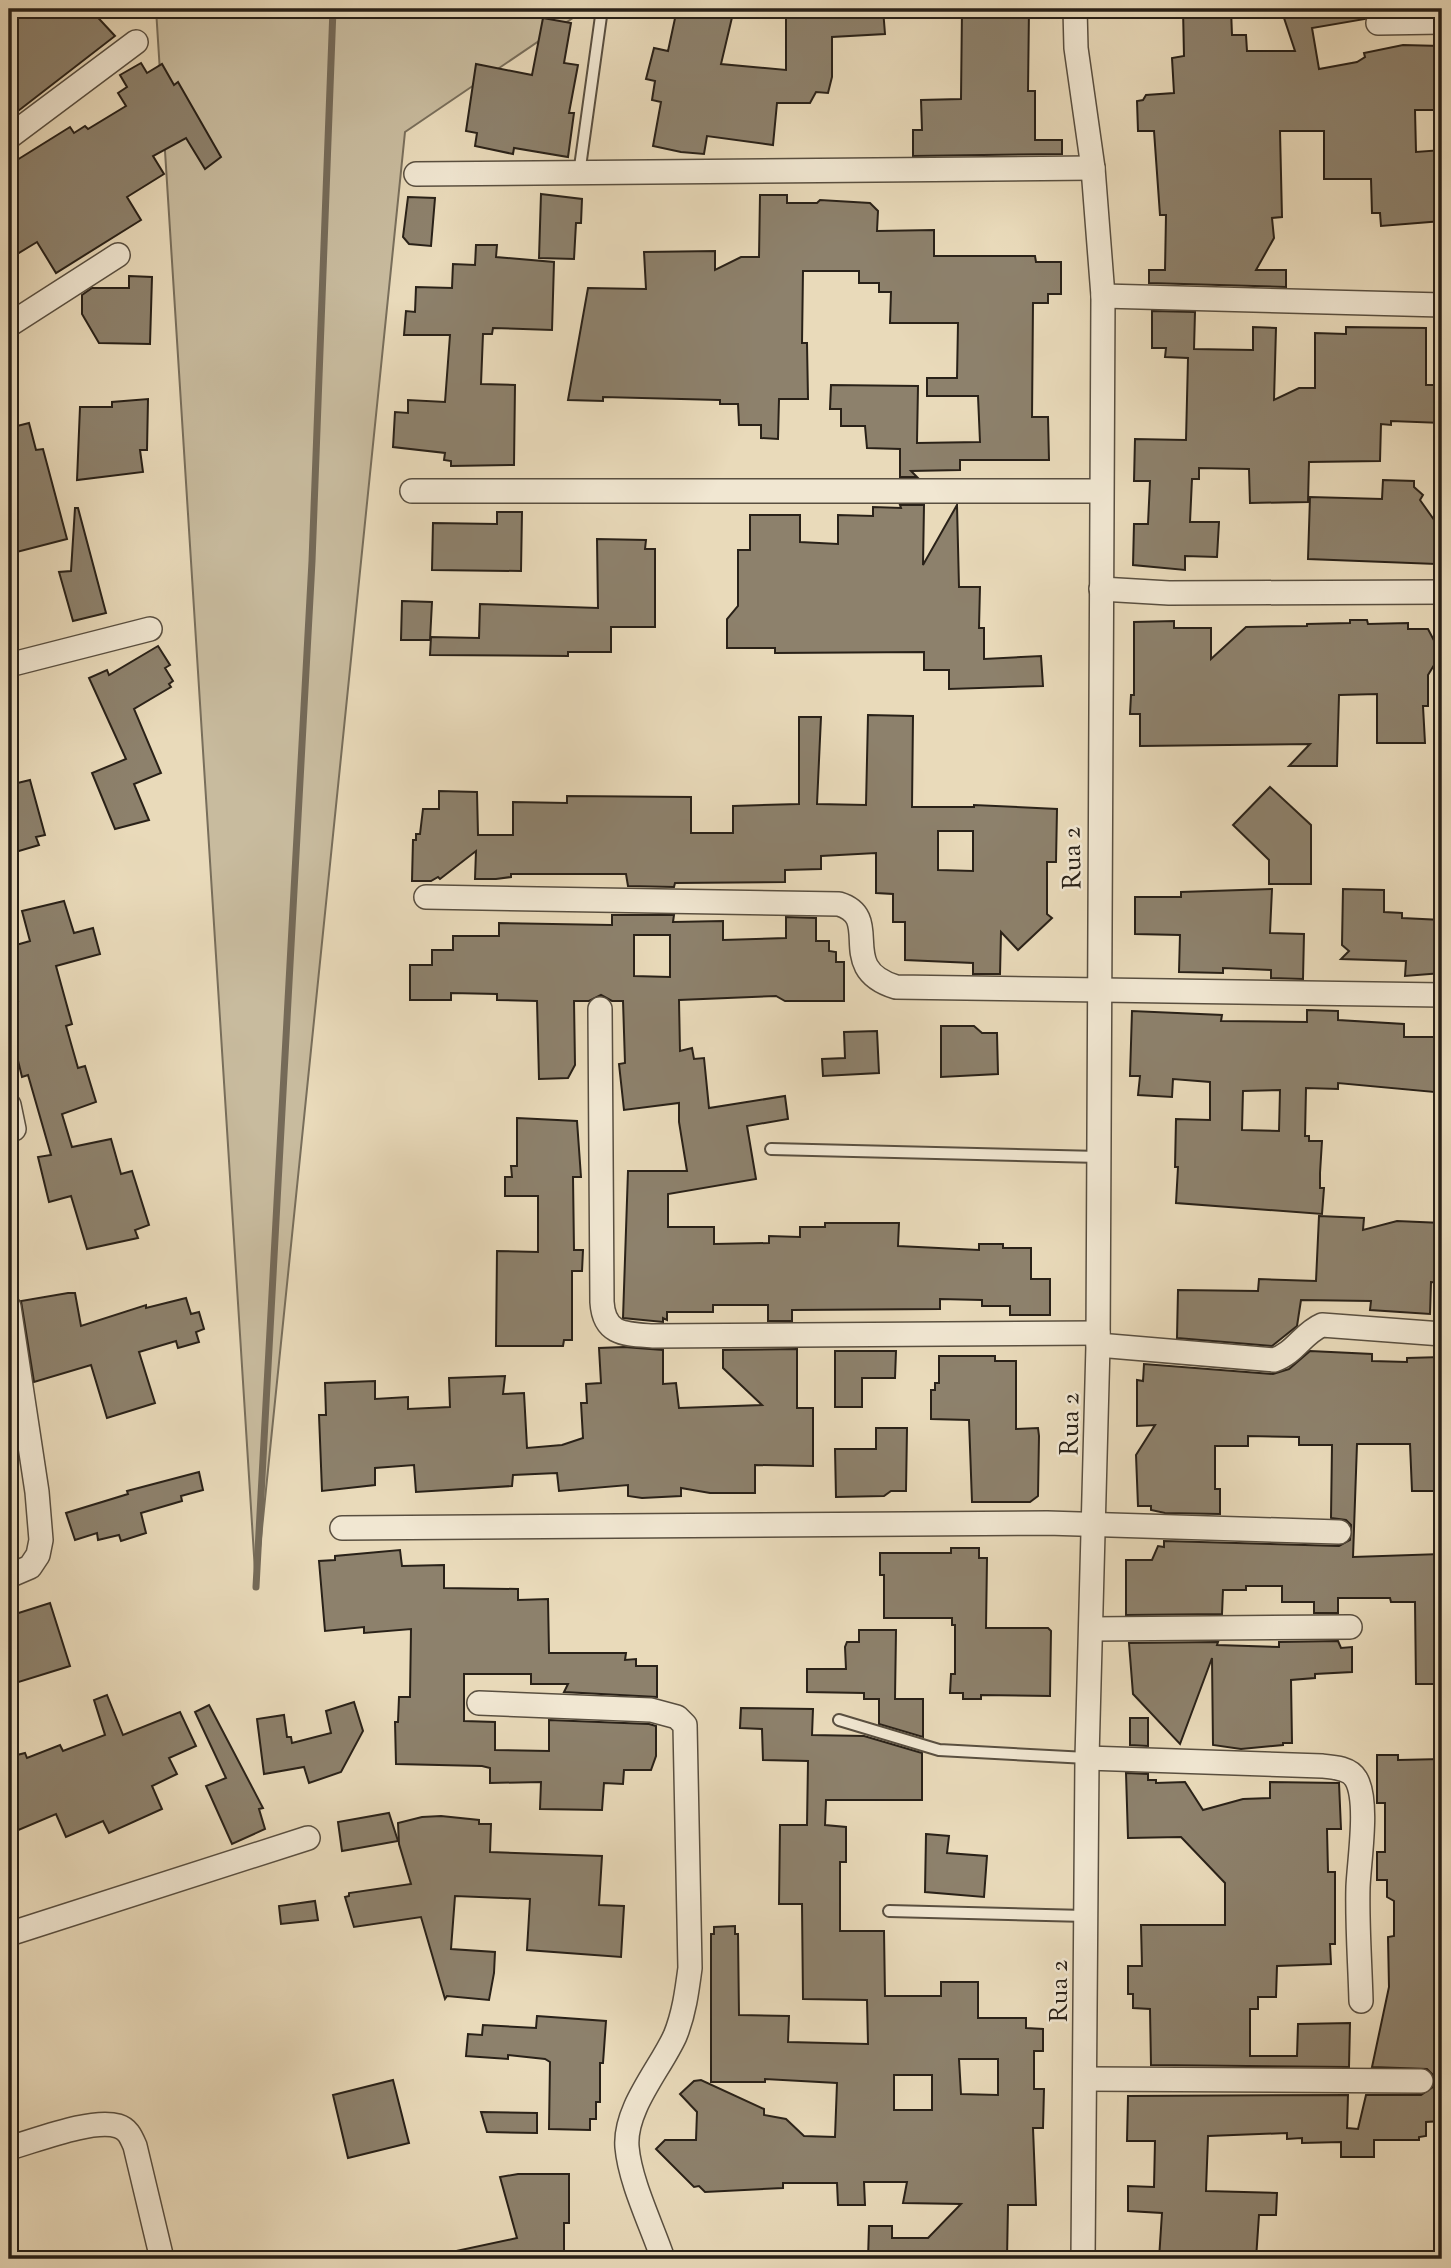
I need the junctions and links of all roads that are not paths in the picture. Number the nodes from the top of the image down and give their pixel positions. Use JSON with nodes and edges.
{"nodes":[{"id":1,"x":602,"y":9,"type":"edge"},
{"id":2,"x":1074,"y":9,"type":"edge"},
{"id":3,"x":1442,"y":22,"type":"edge"},
{"id":4,"x":1378,"y":23,"type":"dead end"},
{"id":5,"x":136,"y":41,"type":"dead end"},
{"id":6,"x":9,"y":137,"type":"edge"},
{"id":7,"x":1093,"y":168,"type":"junction"},
{"id":8,"x":416,"y":174,"type":"dead end"},
{"id":9,"x":579,"y":174,"type":"junction"},
{"id":10,"x":118,"y":255,"type":"dead end"},
{"id":11,"x":1103,"y":296,"type":"junction"},
{"id":12,"x":1442,"y":305,"type":"edge"},
{"id":13,"x":9,"y":325,"type":"edge"},
{"id":14,"x":412,"y":491,"type":"dead end"},
{"id":15,"x":1100,"y":491,"type":"junction"},
{"id":16,"x":1101,"y":589,"type":"junction"},
{"id":17,"x":1442,"y":592,"type":"edge"},
{"id":18,"x":150,"y":629,"type":"dead end"},
{"id":19,"x":9,"y":665,"type":"edge"},
{"id":20,"x":426,"y":897,"type":"dead end"},
{"id":21,"x":1101,"y":989,"type":"junction"},
{"id":22,"x":1442,"y":995,"type":"edge"},
{"id":23,"x":600,"y":1009,"type":"dead end"},
{"id":24,"x":9,"y":1105,"type":"edge"},
{"id":25,"x":14,"y":1129,"type":"dead end"},
{"id":26,"x":771,"y":1149,"type":"dead end"},
{"id":27,"x":1100,"y":1157,"type":"junction"},
{"id":28,"x":9,"y":1307,"type":"edge"},
{"id":29,"x":1442,"y":1334,"type":"edge"},
{"id":30,"x":1098,"y":1339,"type":"junction"},
{"id":31,"x":1095,"y":1524,"type":"junction"},
{"id":32,"x":342,"y":1528,"type":"dead end"},
{"id":33,"x":1339,"y":1532,"type":"dead end"},
{"id":34,"x":9,"y":1576,"type":"edge"},
{"id":35,"x":1350,"y":1627,"type":"dead end"},
{"id":36,"x":1091,"y":1629,"type":"junction"},
{"id":37,"x":480,"y":1703,"type":"dead end"},
{"id":38,"x":839,"y":1720,"type":"dead end"},
{"id":39,"x":1087,"y":1758,"type":"junction"},
{"id":40,"x":308,"y":1838,"type":"dead end"},
{"id":41,"x":888,"y":1911,"type":"dead end"},
{"id":42,"x":1086,"y":1916,"type":"junction"},
{"id":43,"x":9,"y":1934,"type":"edge"},
{"id":44,"x":1361,"y":2001,"type":"dead end"},
{"id":45,"x":1085,"y":2079,"type":"junction"},
{"id":46,"x":1421,"y":2081,"type":"dead end"},
{"id":47,"x":9,"y":2148,"type":"edge"},
{"id":48,"x":162,"y":2259,"type":"edge"},
{"id":49,"x":663,"y":2259,"type":"edge"},
{"id":50,"x":1083,"y":2259,"type":"edge"}],
"edges":[{"from":1,"to":9,"type":"lane"},
{"from":2,"to":7,"type":"street","name":"Rua 2"},
{"from":3,"to":4,"type":"street"},
{"from":5,"to":6,"type":"street"},
{"from":7,"to":9,"type":"street"},
{"from":7,"to":11,"type":"street","name":"Rua 2"},
{"from":8,"to":9,"type":"street"},
{"from":10,"to":13,"type":"street"},
{"from":11,"to":12,"type":"street"},
{"from":11,"to":15,"type":"street","name":"Rua 2"},
{"from":14,"to":15,"type":"street"},
{"from":15,"to":16,"type":"street","name":"Rua 2"},
{"from":16,"to":17,"type":"street"},
{"from":16,"to":21,"type":"street","name":"Rua 2"},
{"from":18,"to":19,"type":"street"},
{"from":20,"to":21,"type":"street"},
{"from":21,"to":22,"type":"street"},
{"from":21,"to":27,"type":"street","name":"Rua 2"},
{"from":23,"to":30,"type":"street"},
{"from":24,"to":25,"type":"street"},
{"from":26,"to":27,"type":"lane"},
{"from":27,"to":30,"type":"street","name":"Rua 2"},
{"from":28,"to":34,"type":"street"},
{"from":29,"to":30,"type":"street"},
{"from":30,"to":31,"type":"street","name":"Rua 2"},
{"from":31,"to":32,"type":"street"},
{"from":31,"to":33,"type":"street"},
{"from":31,"to":36,"type":"street","name":"Rua 2"},
{"from":35,"to":36,"type":"street"},
{"from":36,"to":39,"type":"street","name":"Rua 2"},
{"from":37,"to":49,"type":"street"},
{"from":38,"to":39,"type":"lane"},
{"from":39,"to":42,"type":"street","name":"Rua 2"},
{"from":39,"to":44,"type":"street"},
{"from":40,"to":43,"type":"street"},
{"from":41,"to":42,"type":"lane"},
{"from":42,"to":45,"type":"street","name":"Rua 2"},
{"from":45,"to":46,"type":"street"},
{"from":45,"to":50,"type":"street","name":"Rua 2"},
{"from":47,"to":48,"type":"street"}]}
